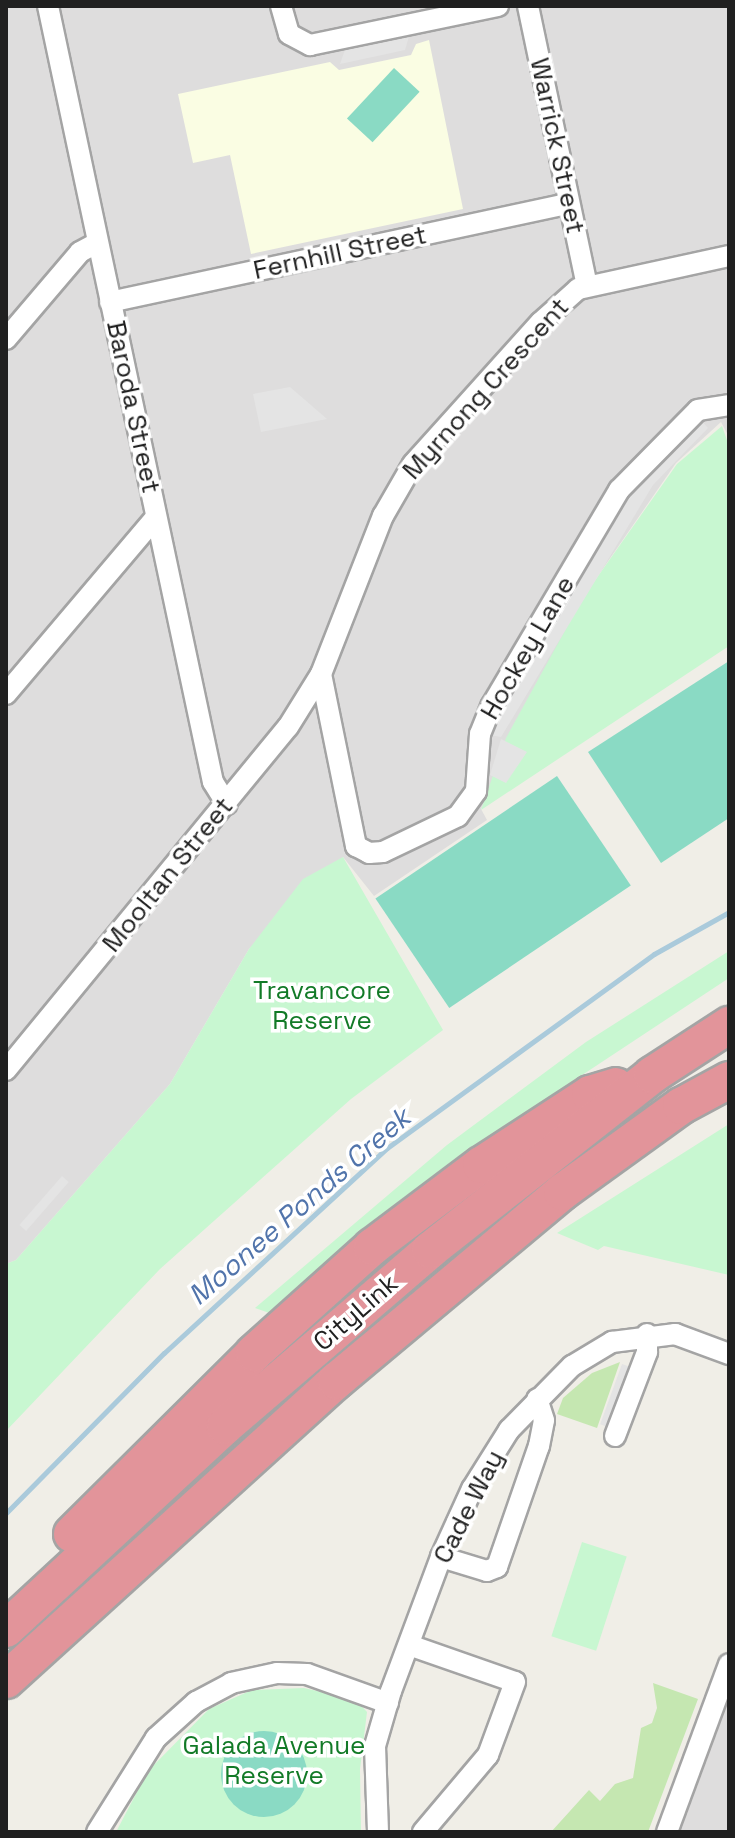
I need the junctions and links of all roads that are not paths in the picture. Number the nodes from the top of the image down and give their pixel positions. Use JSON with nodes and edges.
{"nodes":[{"id":1,"x":48,"y":6,"type":"edge"},
{"id":2,"x":281,"y":6,"type":"edge"},
{"id":3,"x":498,"y":6,"type":"edge"},
{"id":4,"x":528,"y":6,"type":"edge"},
{"id":5,"x":569,"y":204,"type":"junction"},
{"id":6,"x":97,"y":243,"type":"junction"},
{"id":7,"x":729,"y":256,"type":"edge"},
{"id":8,"x":587,"y":286,"type":"junction"},
{"id":9,"x":110,"y":302,"type":"junction"},
{"id":10,"x":6,"y":339,"type":"edge"},
{"id":11,"x":729,"y":405,"type":"edge"},
{"id":12,"x":156,"y":517,"type":"junction"},
{"id":13,"x":321,"y":674,"type":"junction"},
{"id":14,"x":6,"y":694,"type":"edge"},
{"id":15,"x":227,"y":804,"type":"junction"},
{"id":16,"x":729,"y":1025,"type":"edge"},
{"id":17,"x":6,"y":1070,"type":"edge"},
{"id":18,"x":652,"y":1075,"type":"junction"},
{"id":19,"x":729,"y":1080,"type":"edge"},
{"id":20,"x":647,"y":1334,"type":"junction"},
{"id":21,"x":729,"y":1354,"type":"edge"},
{"id":22,"x":537,"y":1399,"type":"junction"},
{"id":23,"x":615,"y":1436,"type":"dead end"},
{"id":24,"x":441,"y":1557,"type":"junction"},
{"id":25,"x":6,"y":1594,"type":"edge"},
{"id":26,"x":6,"y":1629,"type":"edge"},
{"id":27,"x":409,"y":1645,"type":"junction"},
{"id":28,"x":729,"y":1664,"type":"edge"},
{"id":29,"x":6,"y":1680,"type":"edge"},
{"id":30,"x":388,"y":1703,"type":"junction"},
{"id":31,"x":97,"y":1832,"type":"edge"},
{"id":32,"x":378,"y":1832,"type":"edge"},
{"id":33,"x":423,"y":1832,"type":"edge"},
{"id":34,"x":667,"y":1832,"type":"edge"}],
"edges":[{"from":1,"to":6,"type":"street","name":"Baroda Street"},
{"from":2,"to":3,"type":"street"},
{"from":4,"to":5,"type":"street","name":"Warrick Street"},
{"from":5,"to":8,"type":"street","name":"Warrick Street"},
{"from":5,"to":9,"type":"street","name":"Fernhill Street"},
{"from":6,"to":9,"type":"street","name":"Baroda Street"},
{"from":6,"to":10,"type":"street"},
{"from":7,"to":8,"type":"street","name":"Myrnong Crescent"},
{"from":8,"to":13,"type":"street","name":"Myrnong Crescent"},
{"from":9,"to":12,"type":"street","name":"Baroda Street"},
{"from":11,"to":13,"type":"street","name":"Hockey Lane"},
{"from":12,"to":14,"type":"street"},
{"from":12,"to":15,"type":"street","name":"Baroda Street"},
{"from":13,"to":15,"type":"street","name":"Mooltan Street"},
{"from":15,"to":17,"type":"street","name":"Mooltan Street"},
{"from":16,"to":18,"type":"highway","name":"CityLink"},
{"from":18,"to":25,"type":"highway"},
{"from":18,"to":26,"type":"highway","name":"CityLink"},
{"from":19,"to":29,"type":"highway","name":"CityLink"},
{"from":20,"to":21,"type":"street","name":"Cade Way"},
{"from":20,"to":22,"type":"street","name":"Cade Way"},
{"from":20,"to":23,"type":"street"},
{"from":22,"to":24,"type":"street","name":"Cade Way"},
{"from":22,"to":24,"type":"street"},
{"from":24,"to":27,"type":"street","name":"Cade Way"},
{"from":27,"to":30,"type":"street","name":"Cade Way"},
{"from":27,"to":33,"type":"street"},
{"from":28,"to":34,"type":"street"},
{"from":30,"to":31,"type":"street"},
{"from":30,"to":32,"type":"street","name":"Cade Way"}]}
